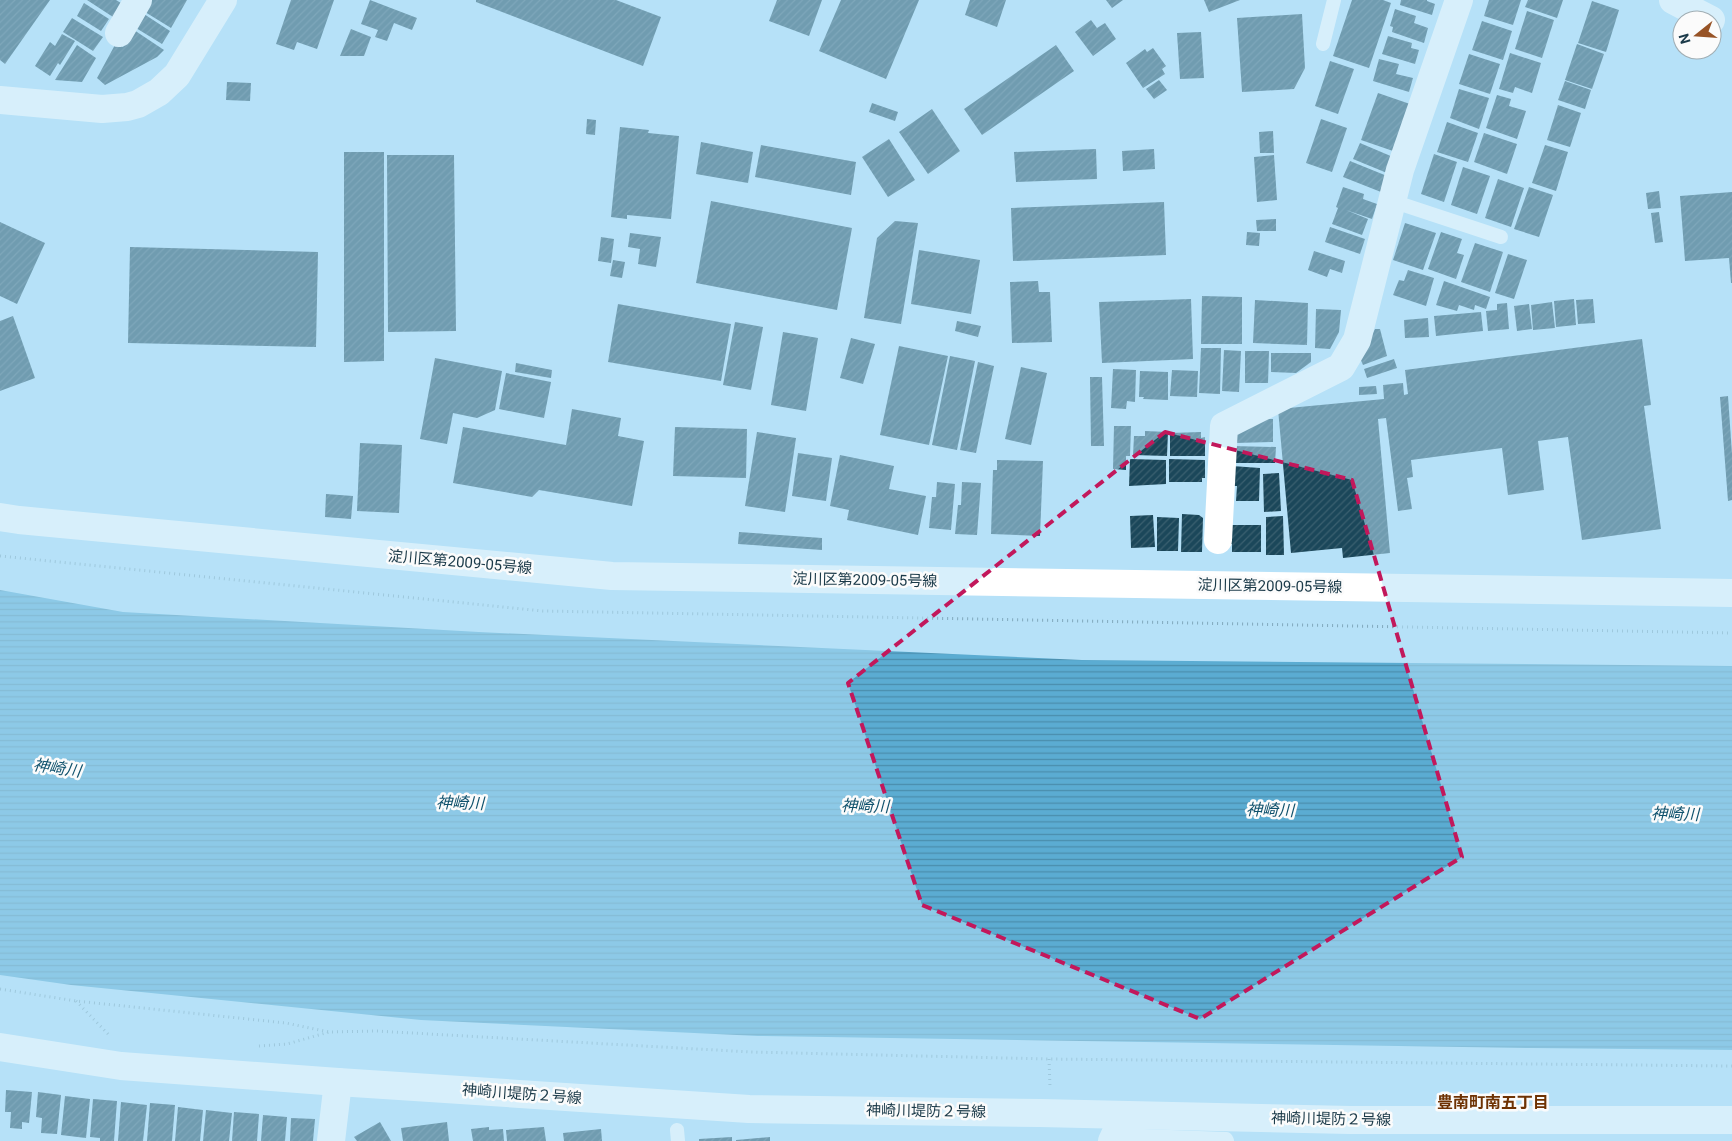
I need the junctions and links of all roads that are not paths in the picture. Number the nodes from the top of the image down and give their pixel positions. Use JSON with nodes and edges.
{"nodes":[{"id":1,"x":138,"y":0,"type":"edge"},
{"id":2,"x":223,"y":0,"type":"edge"},
{"id":3,"x":1334,"y":0,"type":"edge"},
{"id":4,"x":1458,"y":0,"type":"edge"},
{"id":5,"x":1673,"y":0,"type":"edge"},
{"id":6,"x":1692,"y":10,"type":"edge"},
{"id":7,"x":119,"y":33,"type":"dead end"},
{"id":8,"x":1323,"y":44,"type":"dead end"},
{"id":9,"x":0,"y":100,"type":"edge"},
{"id":10,"x":1392,"y":201,"type":"junction"},
{"id":11,"x":1501,"y":237,"type":"dead end"},
{"id":12,"x":0,"y":517,"type":"edge"},
{"id":13,"x":1218,"y":540,"type":"dead end"},
{"id":14,"x":1732,"y":593,"type":"edge"},
{"id":15,"x":0,"y":1047,"type":"edge"},
{"id":16,"x":338,"y":1082,"type":"junction"},
{"id":17,"x":1732,"y":1120,"type":"edge"},
{"id":18,"x":1117,"y":1130,"type":"edge"},
{"id":19,"x":331,"y":1141,"type":"edge"},
{"id":20,"x":1227,"y":1141,"type":"edge"}],
"edges":[{"from":1,"to":7,"type":"street"},
{"from":2,"to":9,"type":"street"},
{"from":3,"to":8,"type":"lane"},
{"from":4,"to":10,"type":"street"},
{"from":5,"to":6,"type":"street"},
{"from":10,"to":11,"type":"lane"},
{"from":10,"to":13,"type":"street"},
{"from":12,"to":14,"type":"street","name":"淀川区第2009-05号線"},
{"from":15,"to":16,"type":"street","name":"神崎川堤防２号線"},
{"from":16,"to":18,"type":"street","name":"神崎川堤防２号線"},
{"from":16,"to":19,"type":"street"},
{"from":17,"to":18,"type":"street","name":"神崎川堤防２号線"},
{"from":18,"to":20,"type":"lane"}]}
